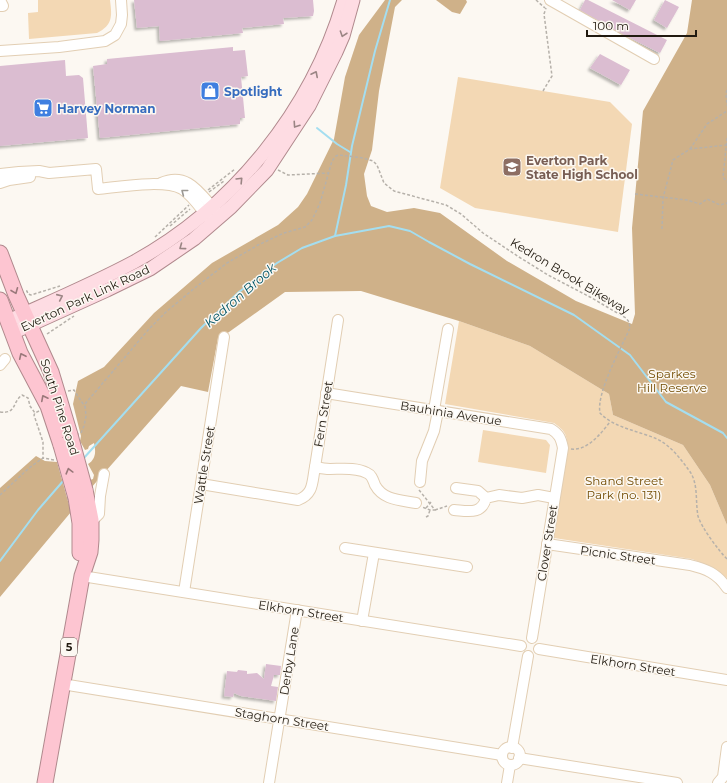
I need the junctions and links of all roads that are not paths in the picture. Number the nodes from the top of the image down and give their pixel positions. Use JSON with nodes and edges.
{"nodes":[{"id":1,"x":0,"y":0,"type":"edge"},
{"id":2,"x":121,"y":0,"type":"edge"},
{"id":3,"x":344,"y":0,"type":"edge"},
{"id":4,"x":353,"y":0,"type":"edge"},
{"id":5,"x":548,"y":4,"type":"edge"},
{"id":6,"x":0,"y":6,"type":"edge"},
{"id":7,"x":0,"y":51,"type":"edge"},
{"id":8,"x":654,"y":59,"type":"dead end"},
{"id":9,"x":49,"y":172,"type":"junction"},
{"id":10,"x":0,"y":174,"type":"edge"},
{"id":11,"x":0,"y":184,"type":"edge"},
{"id":12,"x":208,"y":210,"type":"junction"},
{"id":13,"x":217,"y":220,"type":"junction"},
{"id":14,"x":0,"y":253,"type":"edge"},
{"id":15,"x":0,"y":300,"type":"edge"},
{"id":16,"x":27,"y":319,"type":"junction"},
{"id":17,"x":338,"y":320,"type":"dead end"},
{"id":18,"x":10,"y":327,"type":"junction"},
{"id":19,"x":448,"y":330,"type":"dead end"},
{"id":20,"x":224,"y":337,"type":"dead end"},
{"id":21,"x":326,"y":393,"type":"junction"},
{"id":22,"x":436,"y":410,"type":"junction"},
{"id":23,"x":70,"y":438,"type":"junction"},
{"id":24,"x":563,"y":448,"type":"joint"},
{"id":25,"x":315,"y":467,"type":"junction"},
{"id":26,"x":104,"y":474,"type":"dead end"},
{"id":27,"x":420,"y":482,"type":"road end"},
{"id":28,"x":201,"y":484,"type":"junction"},
{"id":29,"x":456,"y":488,"type":"dead end"},
{"id":30,"x":486,"y":498,"type":"junction"},
{"id":31,"x":554,"y":498,"type":"junction"},
{"id":32,"x":416,"y":503,"type":"road end"},
{"id":33,"x":454,"y":510,"type":"dead end"},
{"id":34,"x":86,"y":521,"type":"junction"},
{"id":35,"x":547,"y":544,"type":"junction"},
{"id":36,"x":345,"y":548,"type":"dead end"},
{"id":37,"x":374,"y":553,"type":"junction"},
{"id":38,"x":467,"y":567,"type":"dead end"},
{"id":39,"x":82,"y":576,"type":"junction"},
{"id":40,"x":727,"y":588,"type":"edge"},
{"id":41,"x":184,"y":592,"type":"junction"},
{"id":42,"x":297,"y":610,"type":"junction"},
{"id":43,"x":362,"y":621,"type":"junction"},
{"id":44,"x":532,"y":638,"type":"junction"},
{"id":45,"x":520,"y":646,"type":"junction"},
{"id":46,"x":539,"y":650,"type":"junction"},
{"id":47,"x":528,"y":656,"type":"junction"},
{"id":48,"x":727,"y":680,"type":"edge"},
{"id":49,"x":62,"y":684,"type":"junction"},
{"id":50,"x":279,"y":719,"type":"junction"},
{"id":51,"x":727,"y":747,"type":"edge"},
{"id":52,"x":512,"y":748,"type":"junction"},
{"id":53,"x":502,"y":755,"type":"junction"},
{"id":54,"x":519,"y":758,"type":"junction"},
{"id":55,"x":510,"y":765,"type":"junction"},
{"id":56,"x":45,"y":783,"type":"edge"},
{"id":57,"x":269,"y":783,"type":"edge"},
{"id":58,"x":507,"y":783,"type":"edge"},
{"id":59,"x":677,"y":783,"type":"edge"},
{"id":60,"x":718,"y":783,"type":"edge"}],
"edges":[{"from":1,"to":6,"type":"street"},
{"from":2,"to":7,"type":"street"},
{"from":12,"to":3,"type":"main road","name":"Everton Park Link Road","one_way":true},
{"from":4,"to":13,"type":"main road","name":"Everton Park Link Road","one_way":true},
{"from":5,"to":8,"type":"street"},
{"from":9,"to":10,"type":"street"},
{"from":9,"to":11,"type":"street"},
{"from":9,"to":12,"type":"street"},
{"from":12,"to":13,"type":"street"},
{"from":16,"to":12,"type":"main road","name":"Everton Park Link Road","one_way":true},
{"from":13,"to":16,"type":"main road","name":"Everton Park Link Road","one_way":true},
{"from":14,"to":16,"type":"highway","name":"South Pine Road","number":"5","one_way":true},
{"from":15,"to":18,"type":"highway","name":"South Pine Road","number":"5"},
{"from":16,"to":18,"type":"main road","name":"Everton Park Link Road"},
{"from":16,"to":23,"type":"highway","name":"South Pine Road","number":"5"},
{"from":17,"to":21,"type":"street","name":"Fern Street"},
{"from":23,"to":18,"type":"highway","name":"South Pine Road","number":"5","one_way":true},
{"from":19,"to":22,"type":"street"},
{"from":20,"to":28,"type":"street","name":"Wattle Street"},
{"from":21,"to":22,"type":"street","name":"Bauhinia Avenue"},
{"from":21,"to":25,"type":"street","name":"Fern Street"},
{"from":22,"to":24,"type":"street","name":"Bauhinia Avenue"},
{"from":22,"to":27,"type":"street"},
{"from":23,"to":34,"type":"highway","name":"South Pine Road","number":"5","bridge":true},
{"from":24,"to":31,"type":"street","name":"Clover Street"},
{"from":25,"to":28,"type":"street","name":"Fern Street"},
{"from":25,"to":32,"type":"street"},
{"from":26,"to":34,"type":"street","name":"South Pine Road"},
{"from":28,"to":41,"type":"street","name":"Wattle Street"},
{"from":29,"to":30,"type":"street"},
{"from":30,"to":31,"type":"street"},
{"from":30,"to":33,"type":"street"},
{"from":31,"to":35,"type":"street","name":"Clover Street"},
{"from":34,"to":39,"type":"highway","name":"South Pine Road","number":"5"},
{"from":35,"to":40,"type":"street","name":"Picnic Street"},
{"from":35,"to":44,"type":"street","name":"Clover Street"},
{"from":36,"to":37,"type":"street"},
{"from":37,"to":38,"type":"street"},
{"from":37,"to":43,"type":"street"},
{"from":39,"to":41,"type":"street","name":"Elkhorn Street"},
{"from":39,"to":49,"type":"highway","name":"South Pine Road","number":"5"},
{"from":41,"to":42,"type":"street","name":"Elkhorn Street"},
{"from":42,"to":43,"type":"street","name":"Elkhorn Street"},
{"from":42,"to":50,"type":"street","name":"Derby Lane"},
{"from":43,"to":45,"type":"street","name":"Elkhorn Street"},
{"from":44,"to":45,"type":"street"},
{"from":44,"to":46,"type":"street"},
{"from":45,"to":47,"type":"street"},
{"from":46,"to":47,"type":"street"},
{"from":46,"to":48,"type":"street","name":"Elkhorn Street"},
{"from":47,"to":52,"type":"street"},
{"from":49,"to":50,"type":"street","name":"Staghorn Street"},
{"from":49,"to":56,"type":"highway","name":"South Pine Road","number":"5"},
{"from":50,"to":53,"type":"street","name":"Staghorn Street"},
{"from":50,"to":57,"type":"street","name":"Derby Lane"},
{"from":51,"to":60,"type":"street"},
{"from":52,"to":53,"type":"street"},
{"from":52,"to":54,"type":"street"},
{"from":53,"to":55,"type":"street"},
{"from":54,"to":55,"type":"street"},
{"from":54,"to":59,"type":"street"},
{"from":55,"to":58,"type":"street"}]}
